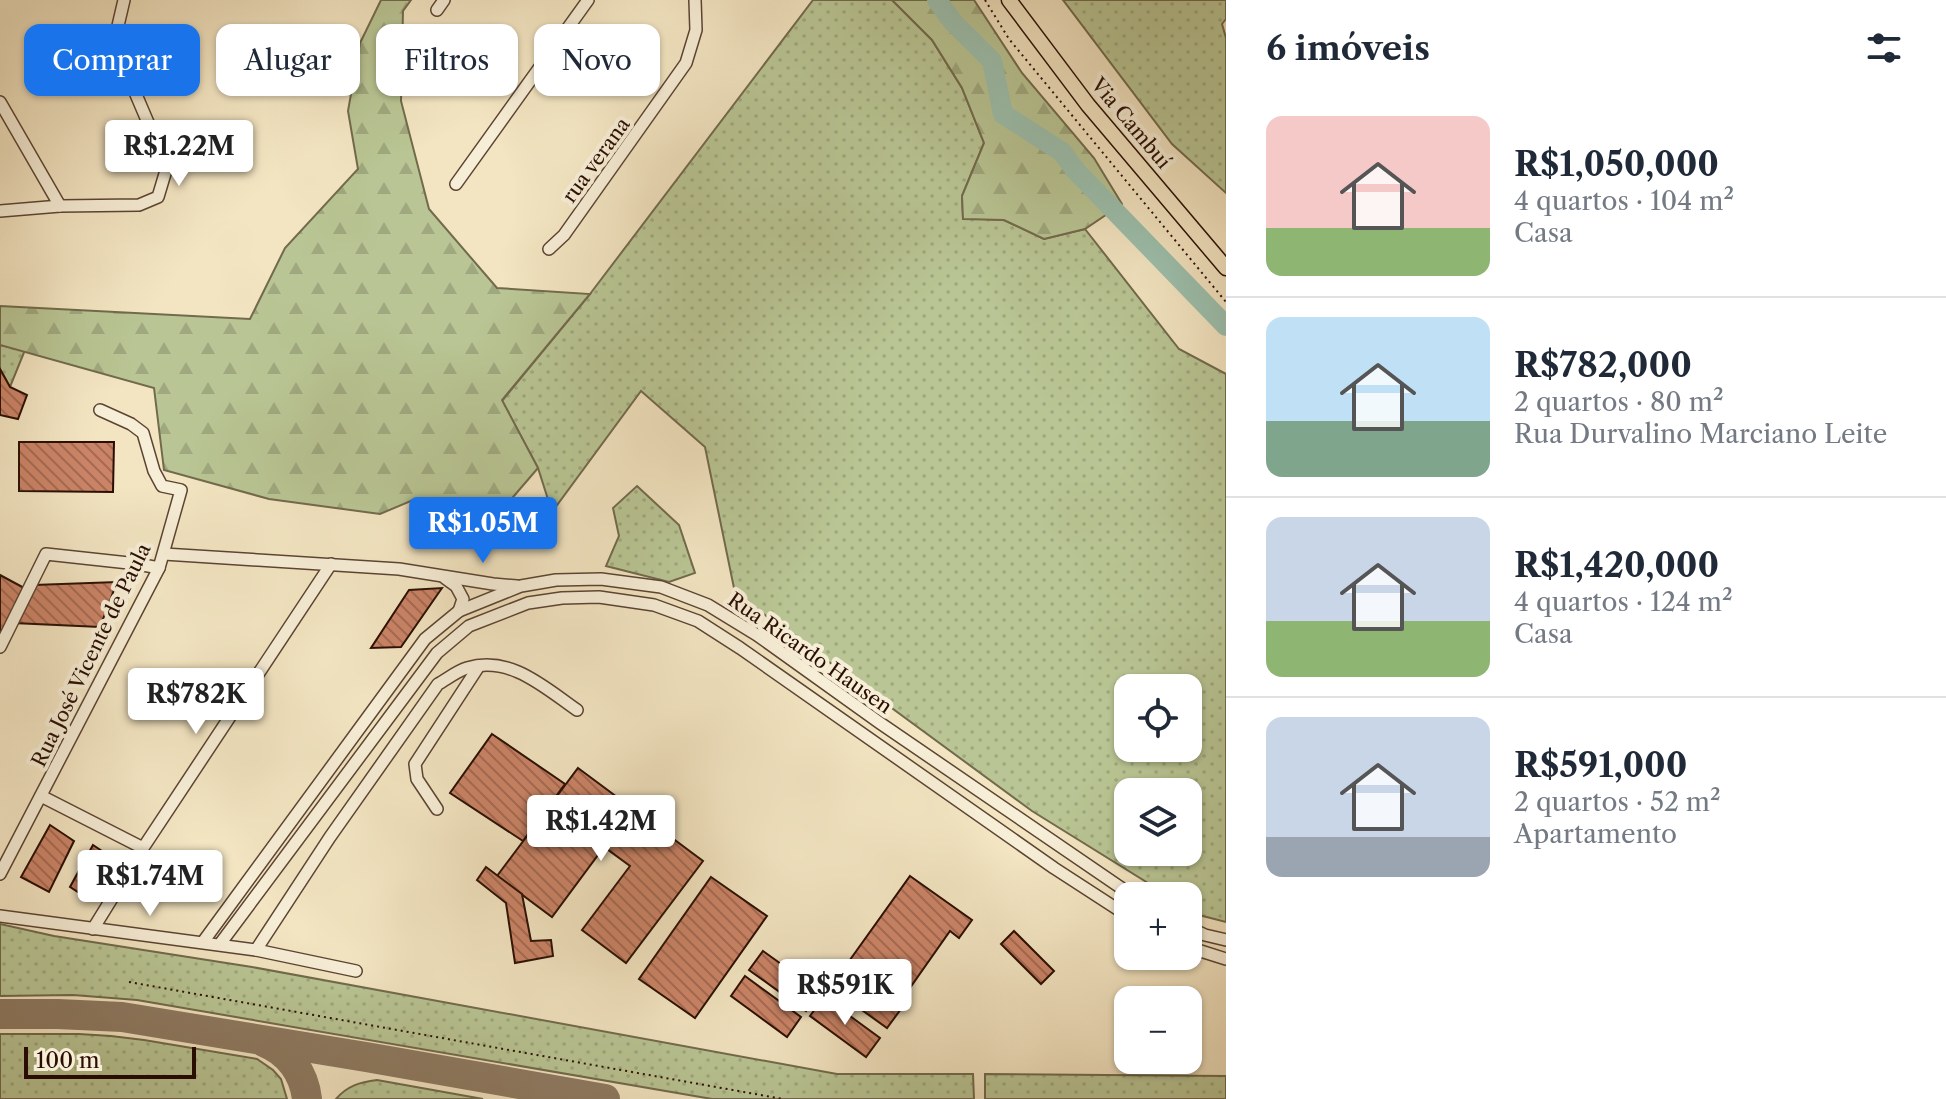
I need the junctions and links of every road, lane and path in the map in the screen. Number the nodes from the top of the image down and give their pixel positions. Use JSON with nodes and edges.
{"nodes":[{"id":1,"x":124,"y":0,"type":"edge"},
{"id":2,"x":588,"y":0,"type":"edge"},
{"id":3,"x":695,"y":0,"type":"edge"},
{"id":4,"x":985,"y":0,"type":"edge"},
{"id":5,"x":1009,"y":0,"type":"edge"},
{"id":6,"x":0,"y":102,"type":"edge"},
{"id":7,"x":456,"y":184,"type":"dead end"},
{"id":8,"x":60,"y":206,"type":"junction"},
{"id":9,"x":0,"y":211,"type":"edge"},
{"id":10,"x":549,"y":249,"type":"dead end"},
{"id":11,"x":1226,"y":266,"type":"edge"},
{"id":12,"x":1226,"y":302,"type":"edge"},
{"id":13,"x":100,"y":410,"type":"dead end"},
{"id":14,"x":164,"y":554,"type":"junction"},
{"id":15,"x":331,"y":564,"type":"junction"},
{"id":16,"x":159,"y":568,"type":"junction"},
{"id":17,"x":441,"y":576,"type":"junction"},
{"id":18,"x":521,"y":586,"type":"junction"},
{"id":19,"x":459,"y":611,"type":"junction"},
{"id":20,"x":0,"y":647,"type":"edge"},
{"id":21,"x":479,"y":666,"type":"junction"},
{"id":22,"x":577,"y":710,"type":"dead end"},
{"id":23,"x":41,"y":796,"type":"junction"},
{"id":24,"x":437,"y":809,"type":"dead end"},
{"id":25,"x":143,"y":848,"type":"junction"},
{"id":26,"x":0,"y":874,"type":"edge"},
{"id":27,"x":1114,"y":883,"type":"edge"},
{"id":28,"x":1114,"y":907,"type":"edge"},
{"id":29,"x":0,"y":916,"type":"edge"},
{"id":30,"x":93,"y":929,"type":"junction"},
{"id":31,"x":1202,"y":934,"type":"edge"},
{"id":32,"x":1226,"y":940,"type":"edge"},
{"id":33,"x":203,"y":942,"type":"junction"},
{"id":34,"x":220,"y":944,"type":"junction"},
{"id":35,"x":256,"y":950,"type":"junction"},
{"id":36,"x":1202,"y":951,"type":"edge"},
{"id":37,"x":1226,"y":959,"type":"edge"},
{"id":38,"x":356,"y":971,"type":"dead end"},
{"id":39,"x":129,"y":982,"type":"dead end"},
{"id":40,"x":783,"y":1099,"type":"edge"}],
"edges":[{"from":1,"to":8,"type":"street"},
{"from":2,"to":7,"type":"street"},
{"from":3,"to":10,"type":"street","name":"rua verana"},
{"from":4,"to":12,"type":"path"},
{"from":5,"to":11,"type":"main road","name":"Via Cambuí"},
{"from":6,"to":8,"type":"street"},
{"from":8,"to":9,"type":"street"},
{"from":13,"to":14,"type":"street","name":"Rua José Vicente de Paula"},
{"from":14,"to":15,"type":"street"},
{"from":14,"to":16,"type":"street","name":"Rua José Vicente de Paula"},
{"from":15,"to":17,"type":"street"},
{"from":15,"to":25,"type":"street"},
{"from":16,"to":20,"type":"street"},
{"from":16,"to":23,"type":"street","name":"Rua José Vicente de Paula"},
{"from":17,"to":18,"type":"street"},
{"from":17,"to":19,"type":"street"},
{"from":18,"to":19,"type":"street","name":"Rua Ricardo Hausen"},
{"from":18,"to":27,"type":"street","name":"Rua Ricardo Hausen"},
{"from":19,"to":33,"type":"street","name":"Rua Ricardo Hausen"},
{"from":21,"to":22,"type":"street"},
{"from":21,"to":24,"type":"street"},
{"from":21,"to":35,"type":"street"},
{"from":23,"to":25,"type":"street"},
{"from":23,"to":26,"type":"street","name":"Rua José Vicente de Paula"},
{"from":25,"to":30,"type":"street"},
{"from":28,"to":34,"type":"street","name":"Rua Ricardo Hausen"},
{"from":29,"to":30,"type":"street"},
{"from":30,"to":33,"type":"street"},
{"from":31,"to":32,"type":"street"},
{"from":33,"to":34,"type":"street"},
{"from":34,"to":35,"type":"street"},
{"from":35,"to":38,"type":"street"},
{"from":36,"to":37,"type":"street"},
{"from":39,"to":40,"type":"path"}]}
